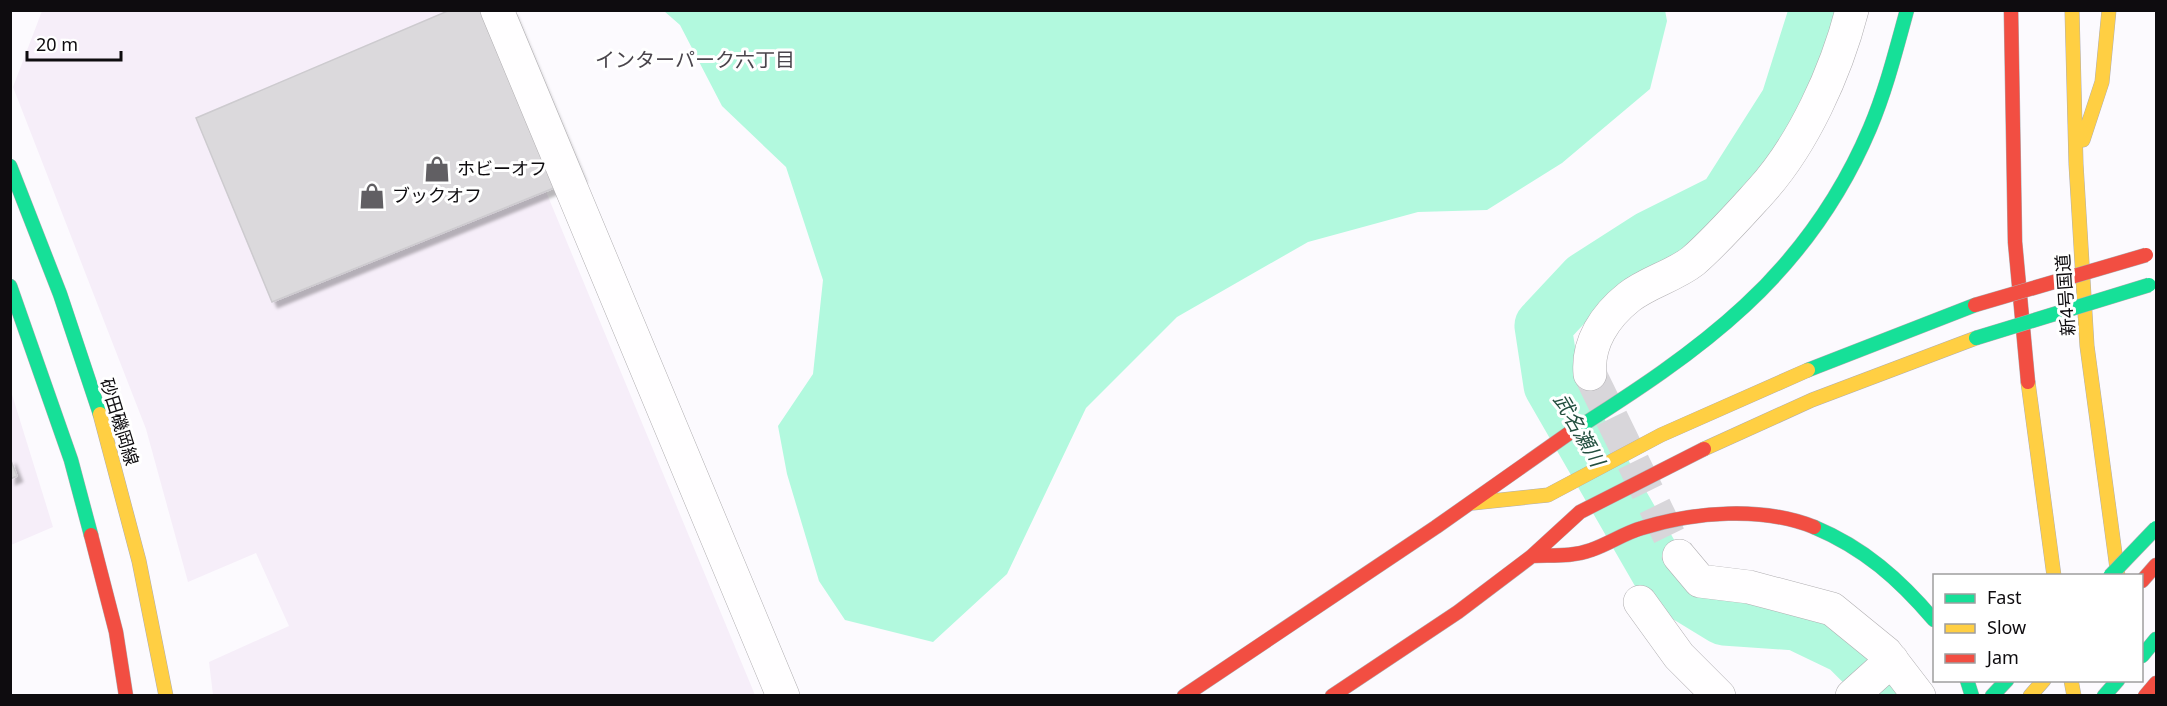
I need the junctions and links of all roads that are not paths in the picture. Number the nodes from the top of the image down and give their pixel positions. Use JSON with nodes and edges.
{"nodes":[{"id":1,"x":497,"y":10,"type":"edge"},
{"id":2,"x":1852,"y":10,"type":"edge"},
{"id":3,"x":1907,"y":10,"type":"edge"},
{"id":4,"x":2011,"y":10,"type":"edge"},
{"id":5,"x":2072,"y":10,"type":"edge"},
{"id":6,"x":2109,"y":10,"type":"edge"},
{"id":7,"x":2076,"y":164,"type":"junction"},
{"id":8,"x":10,"y":166,"type":"edge"},
{"id":9,"x":2151,"y":254,"type":"edge"},
{"id":10,"x":2153,"y":284,"type":"edge"},
{"id":11,"x":10,"y":286,"type":"edge"},
{"id":12,"x":1590,"y":374,"type":"tunnel mouth"},
{"id":13,"x":1471,"y":503,"type":"junction"},
{"id":14,"x":2157,"y":528,"type":"edge"},
{"id":15,"x":1532,"y":556,"type":"junction"},
{"id":16,"x":1679,"y":556,"type":"tunnel mouth"},
{"id":17,"x":2157,"y":565,"type":"edge"},
{"id":18,"x":2054,"y":574,"type":"edge"},
{"id":19,"x":2112,"y":574,"type":"edge"},
{"id":20,"x":2118,"y":574,"type":"edge"},
{"id":21,"x":2143,"y":579,"type":"edge"},
{"id":22,"x":1640,"y":602,"type":"dead end"},
{"id":23,"x":1933,"y":618,"type":"edge"},
{"id":24,"x":2157,"y":639,"type":"edge"},
{"id":25,"x":2143,"y":655,"type":"edge"},
{"id":26,"x":1892,"y":660,"type":"junction"},
{"id":27,"x":2006,"y":682,"type":"edge"},
{"id":28,"x":2043,"y":682,"type":"edge"},
{"id":29,"x":2117,"y":682,"type":"edge"},
{"id":30,"x":2157,"y":682,"type":"edge"},
{"id":31,"x":2138,"y":693,"type":"edge"},
{"id":32,"x":126,"y":696,"type":"edge"},
{"id":33,"x":166,"y":696,"type":"edge"},
{"id":34,"x":783,"y":696,"type":"edge"},
{"id":35,"x":1184,"y":696,"type":"edge"},
{"id":36,"x":1332,"y":696,"type":"edge"},
{"id":37,"x":1719,"y":696,"type":"edge"},
{"id":38,"x":1852,"y":696,"type":"edge"},
{"id":39,"x":1919,"y":696,"type":"edge"},
{"id":40,"x":1992,"y":696,"type":"edge"},
{"id":41,"x":2030,"y":696,"type":"edge"},
{"id":42,"x":2104,"y":696,"type":"edge"}],
"edges":[{"from":1,"to":34,"type":"street"},
{"from":2,"to":12,"type":"street"},
{"from":3,"to":13,"type":"main road"},
{"from":4,"to":18,"type":"main road"},
{"from":5,"to":7,"type":"main road","name":"新4号国道"},
{"from":6,"to":7,"type":"main road"},
{"from":7,"to":20,"type":"main road","name":"新4号国道"},
{"from":8,"to":33,"type":"main road","name":"砂田磯岡線"},
{"from":9,"to":13,"type":"main road","bridge":true},
{"from":10,"to":15,"type":"main road","bridge":true},
{"from":11,"to":32,"type":"main road"},
{"from":13,"to":35,"type":"main road"},
{"from":14,"to":19,"type":"main road","bridge":true},
{"from":15,"to":23,"type":"main road"},
{"from":15,"to":36,"type":"main road"},
{"from":16,"to":26,"type":"street"},
{"from":17,"to":21,"type":"main road"},
{"from":22,"to":37,"type":"street"},
{"from":24,"to":25,"type":"main road"},
{"from":26,"to":38,"type":"street"},
{"from":26,"to":39,"type":"street"},
{"from":27,"to":40,"type":"main road"},
{"from":28,"to":41,"type":"main road"},
{"from":29,"to":42,"type":"main road"},
{"from":30,"to":31,"type":"main road"}]}
